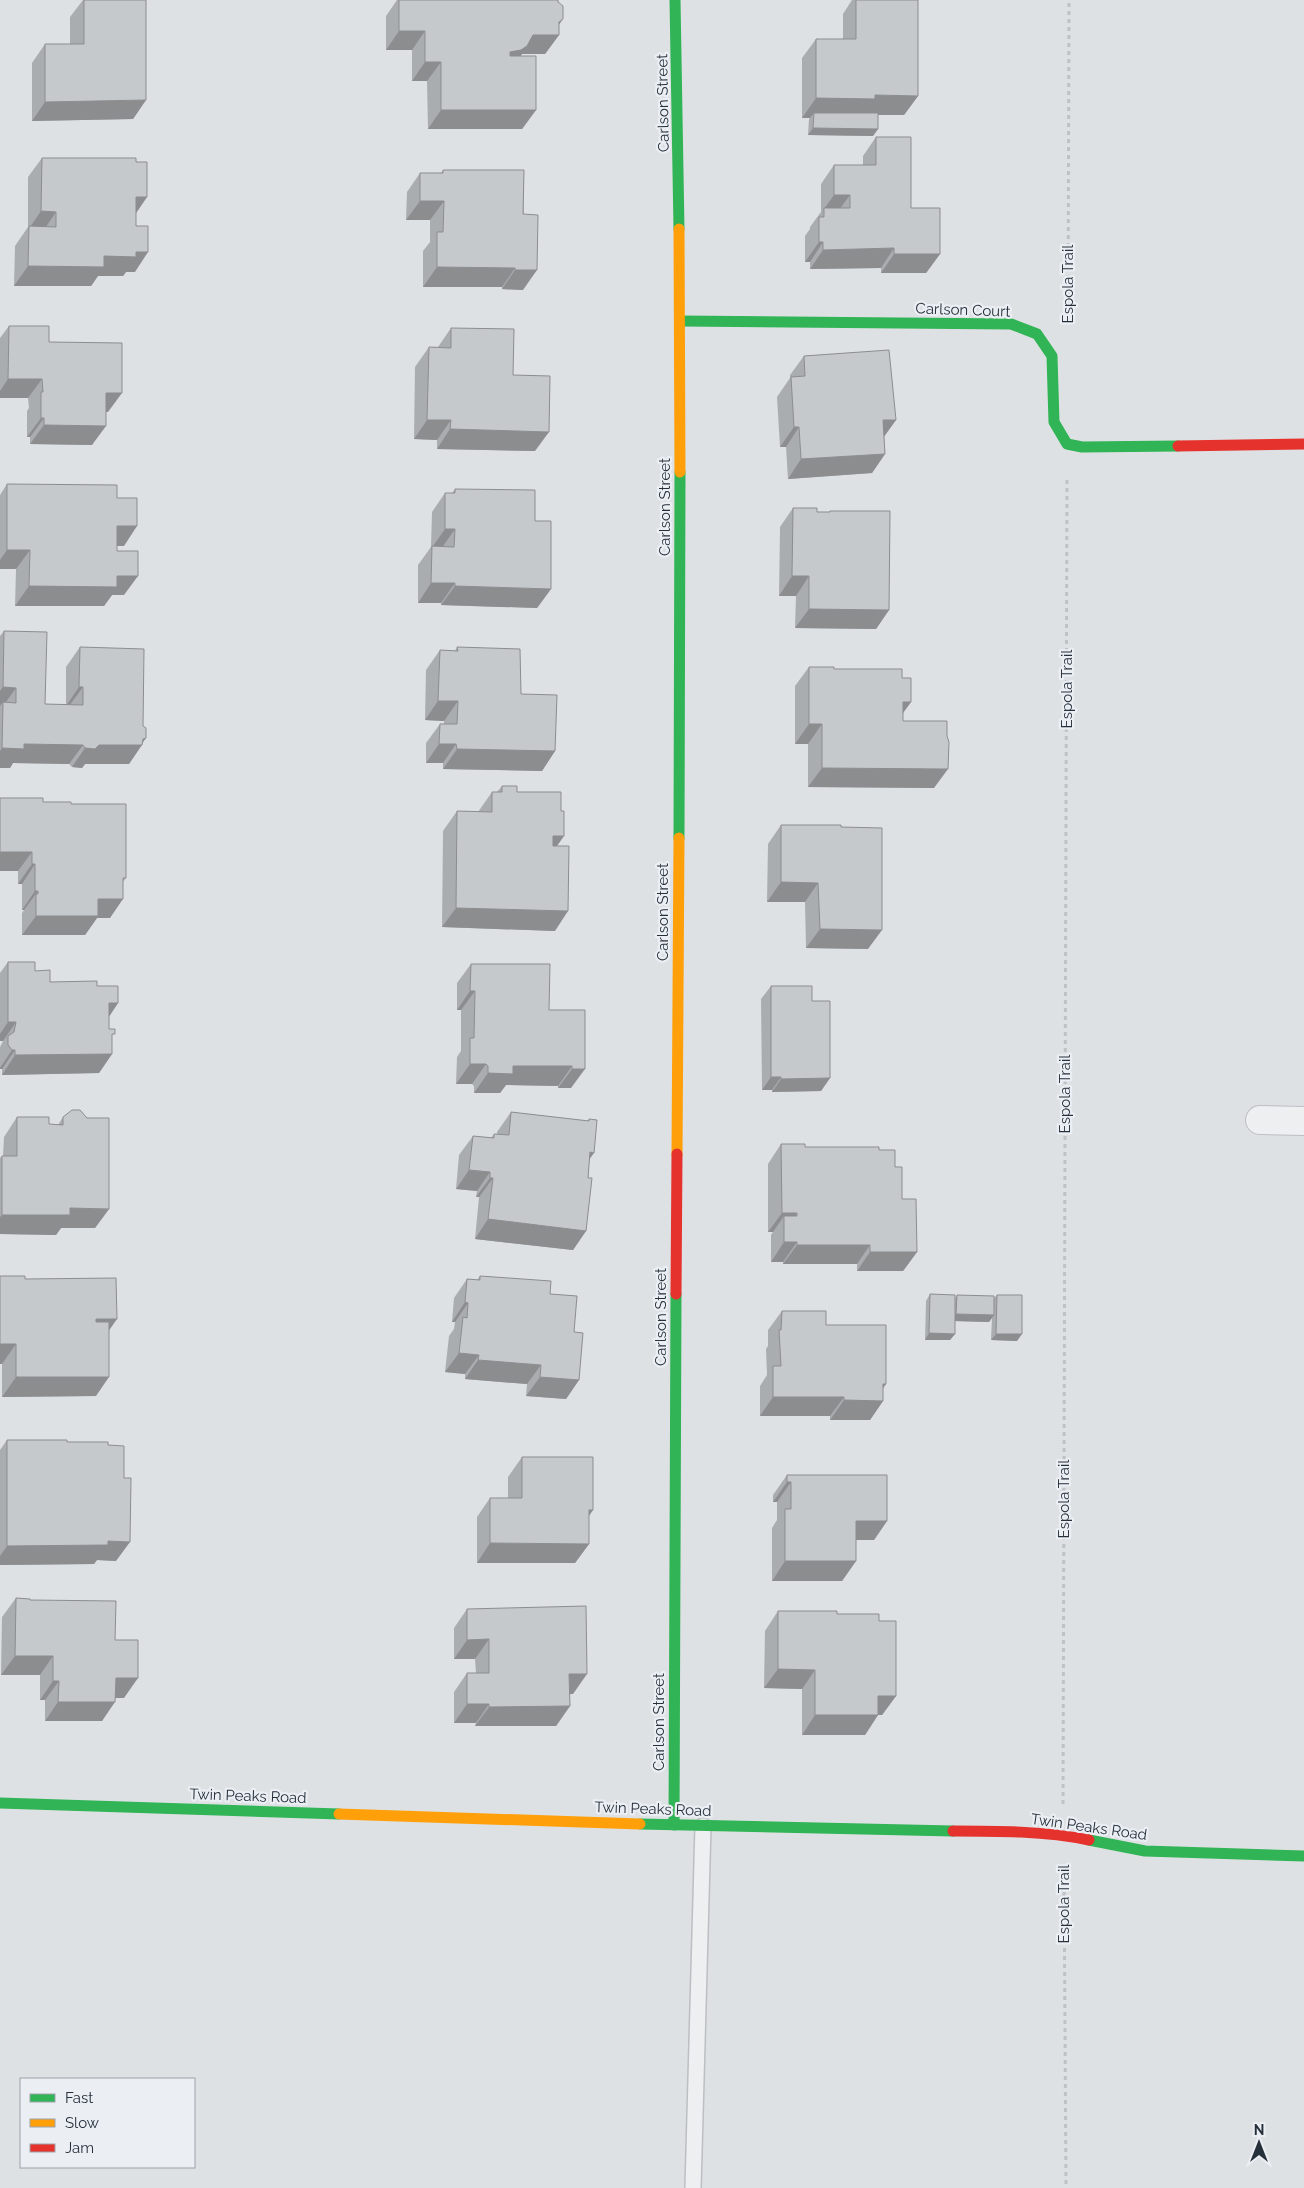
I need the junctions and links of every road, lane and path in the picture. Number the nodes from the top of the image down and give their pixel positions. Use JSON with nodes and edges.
{"nodes":[{"id":1,"x":675,"y":0,"type":"edge"},
{"id":2,"x":1069,"y":0,"type":"edge"},
{"id":3,"x":681,"y":321,"type":"junction"},
{"id":4,"x":1068,"y":326,"type":"dead end"},
{"id":5,"x":1067,"y":444,"type":"junction"},
{"id":6,"x":1304,"y":444,"type":"edge"},
{"id":7,"x":1260,"y":1120,"type":"dead end"},
{"id":8,"x":1304,"y":1121,"type":"edge"},
{"id":9,"x":0,"y":1802,"type":"edge"},
{"id":10,"x":674,"y":1825,"type":"junction"},
{"id":11,"x":703,"y":1826,"type":"junction"},
{"id":12,"x":1063,"y":1835,"type":"junction"},
{"id":13,"x":1304,"y":1856,"type":"edge"},
{"id":14,"x":694,"y":2188,"type":"edge"},
{"id":15,"x":1066,"y":2188,"type":"edge"}],
"edges":[{"from":1,"to":3,"type":"street","name":"Carlson Street"},
{"from":2,"to":4,"type":"path","name":"Espola Trail"},
{"from":3,"to":5,"type":"street","name":"Carlson Court"},
{"from":3,"to":10,"type":"street","name":"Carlson Street"},
{"from":5,"to":6,"type":"street"},
{"from":5,"to":12,"type":"path","name":"Espola Trail"},
{"from":7,"to":8,"type":"street"},
{"from":9,"to":10,"type":"street","name":"Twin Peaks Road"},
{"from":10,"to":11,"type":"street","name":"Twin Peaks Road"},
{"from":11,"to":12,"type":"street","name":"Twin Peaks Road"},
{"from":11,"to":14,"type":"lane"},
{"from":12,"to":13,"type":"street","name":"Twin Peaks Road"},
{"from":12,"to":15,"type":"path","name":"Espola Trail"}]}
